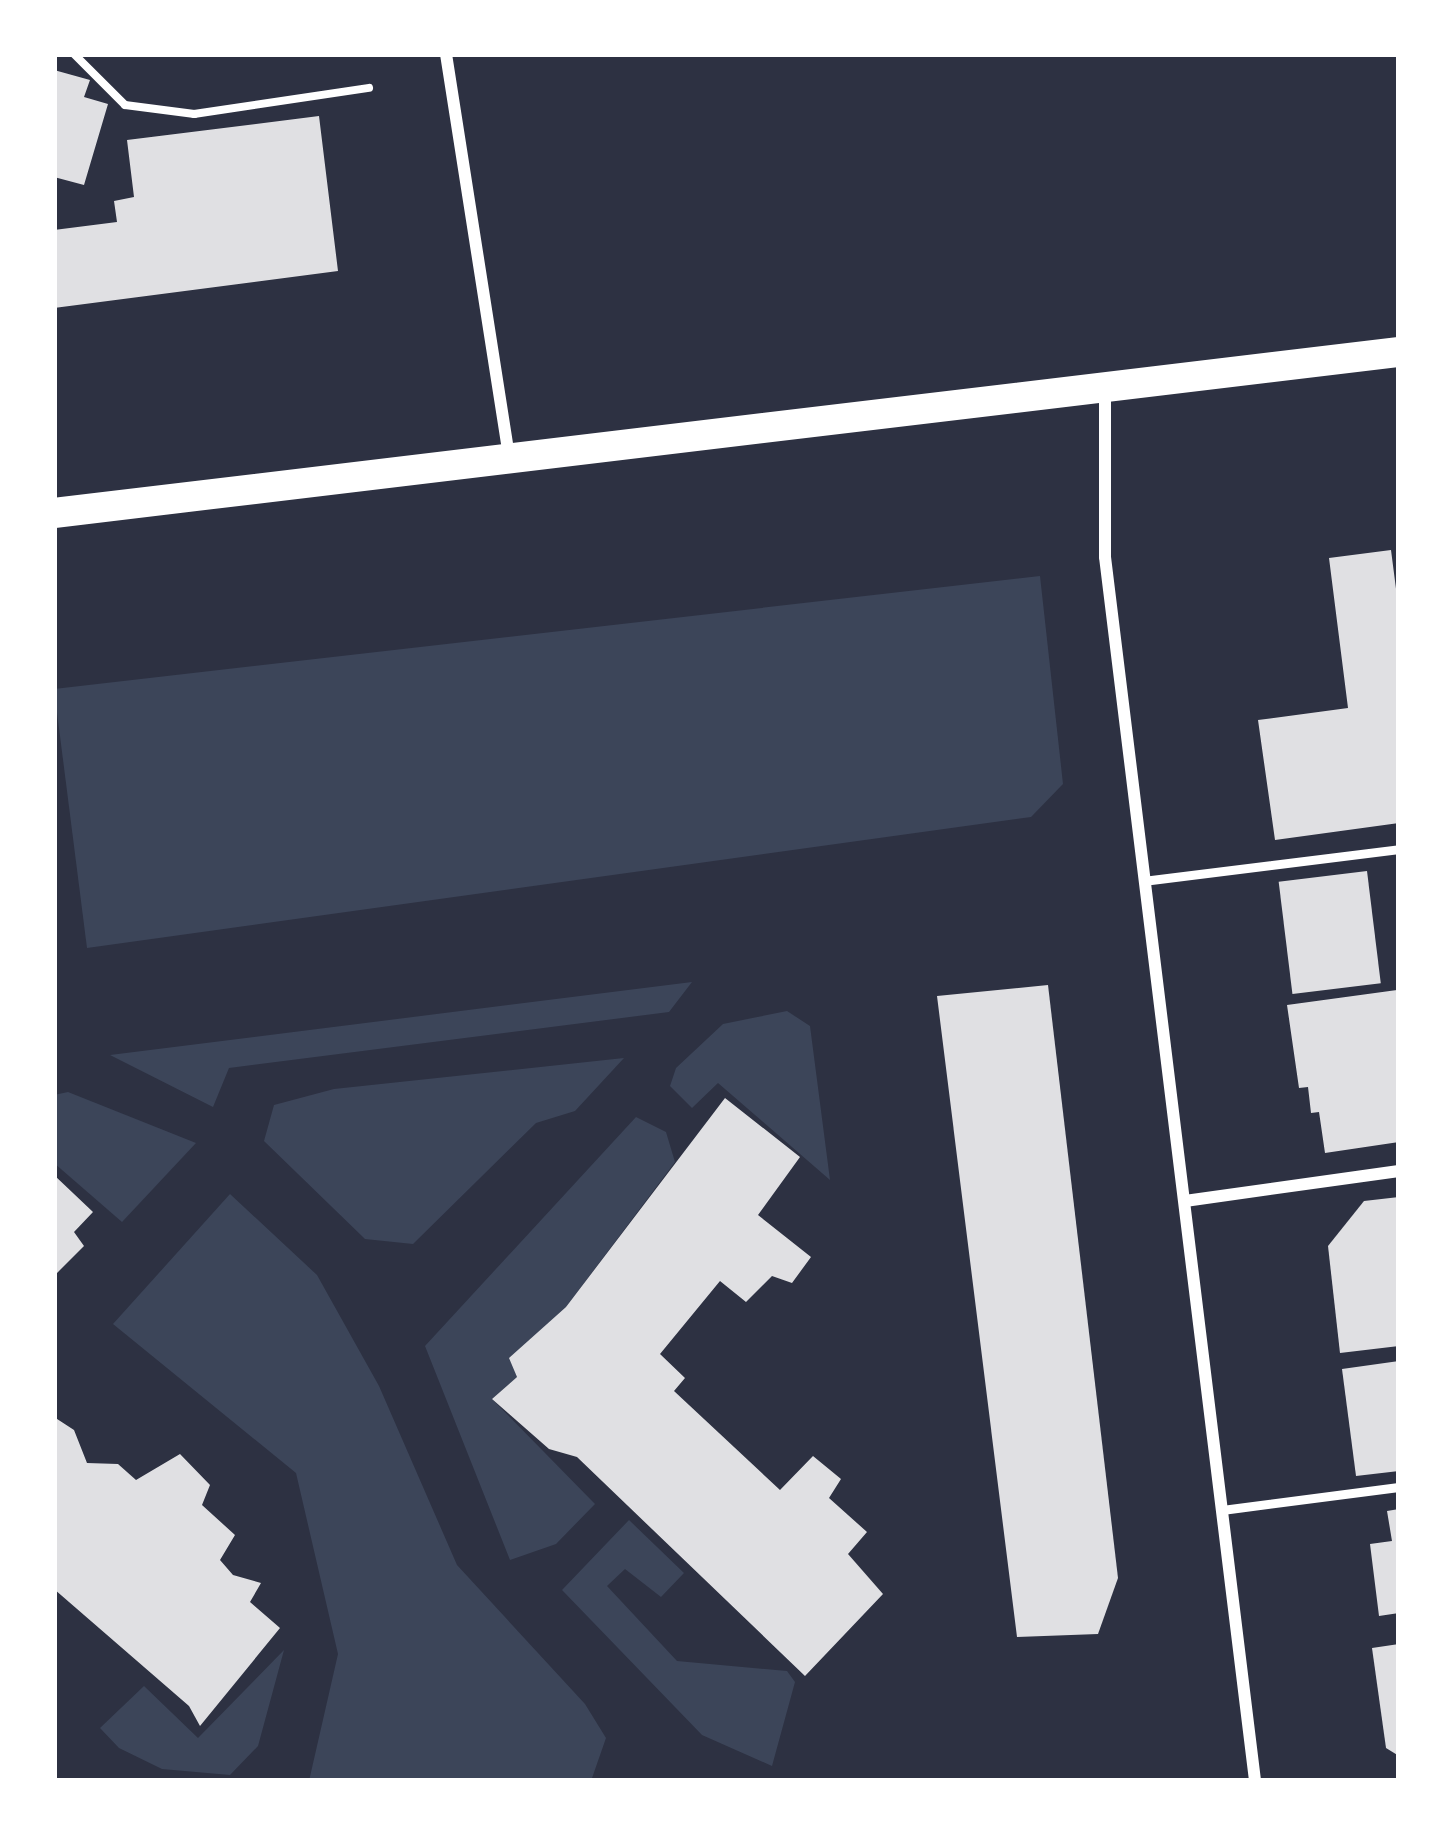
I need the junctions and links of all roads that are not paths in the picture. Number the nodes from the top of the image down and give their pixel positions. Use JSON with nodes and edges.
{"nodes":[{"id":1,"x":446,"y":54,"type":"edge"},
{"id":2,"x":1399,"y":352,"type":"edge"},
{"id":3,"x":1105,"y":388,"type":"junction"},
{"id":4,"x":509,"y":455,"type":"junction"},
{"id":5,"x":54,"y":513,"type":"edge"},
{"id":6,"x":1399,"y":849,"type":"edge"},
{"id":7,"x":1143,"y":881,"type":"junction"},
{"id":8,"x":1399,"y":1171,"type":"edge"},
{"id":9,"x":1185,"y":1201,"type":"junction"},
{"id":10,"x":1399,"y":1487,"type":"edge"},
{"id":11,"x":1222,"y":1510,"type":"junction"},
{"id":12,"x":1256,"y":1781,"type":"edge"}],
"edges":[{"from":1,"to":4,"type":"street"},
{"from":2,"to":3,"type":"main road"},
{"from":3,"to":4,"type":"main road"},
{"from":3,"to":7,"type":"street"},
{"from":4,"to":5,"type":"main road"},
{"from":6,"to":7,"type":"lane"},
{"from":7,"to":9,"type":"street"},
{"from":8,"to":9,"type":"street"},
{"from":9,"to":11,"type":"street"},
{"from":10,"to":11,"type":"lane"},
{"from":11,"to":12,"type":"street"}]}
